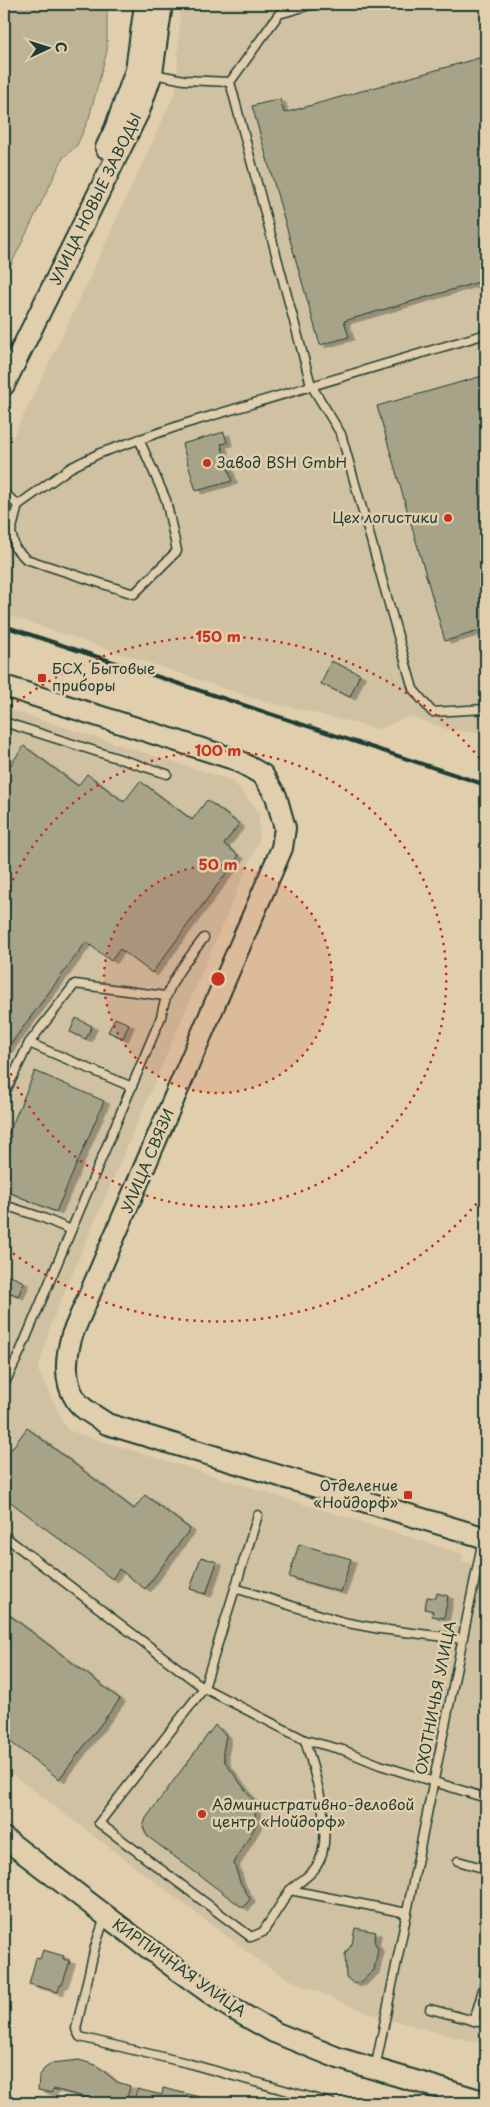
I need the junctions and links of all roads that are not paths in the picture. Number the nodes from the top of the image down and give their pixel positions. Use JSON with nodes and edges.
{"nodes":[{"id":1,"x":145,"y":4,"type":"edge"},
{"id":2,"x":162,"y":4,"type":"edge"},
{"id":3,"x":314,"y":4,"type":"edge"},
{"id":4,"x":152,"y":73,"type":"junction"},
{"id":5,"x":230,"y":82,"type":"junction"},
{"id":6,"x":486,"y":334,"type":"edge"},
{"id":7,"x":4,"y":354,"type":"edge"},
{"id":8,"x":4,"y":385,"type":"edge"},
{"id":9,"x":311,"y":385,"type":"junction"},
{"id":10,"x":139,"y":439,"type":"junction"},
{"id":11,"x":4,"y":492,"type":"edge"},
{"id":12,"x":18,"y":505,"type":"junction"},
{"id":13,"x":4,"y":686,"type":"edge"},
{"id":14,"x":486,"y":709,"type":"edge"},
{"id":15,"x":4,"y":722,"type":"edge"},
{"id":16,"x":167,"y":774,"type":"dead end"},
{"id":17,"x":204,"y":938,"type":"dead end"},
{"id":18,"x":165,"y":996,"type":"junction"},
{"id":19,"x":29,"y":1043,"type":"junction"},
{"id":20,"x":132,"y":1087,"type":"junction"},
{"id":21,"x":4,"y":1095,"type":"edge"},
{"id":22,"x":4,"y":1206,"type":"edge"},
{"id":23,"x":71,"y":1230,"type":"junction"},
{"id":24,"x":4,"y":1385,"type":"edge"},
{"id":25,"x":258,"y":1515,"type":"dead end"},
{"id":26,"x":4,"y":1536,"type":"edge"},
{"id":27,"x":485,"y":1538,"type":"edge"},
{"id":28,"x":235,"y":1588,"type":"junction"},
{"id":29,"x":462,"y":1640,"type":"junction"},
{"id":30,"x":204,"y":1688,"type":"junction"},
{"id":31,"x":305,"y":1740,"type":"junction"},
{"id":32,"x":433,"y":1782,"type":"junction"},
{"id":33,"x":486,"y":1798,"type":"edge"},
{"id":34,"x":4,"y":1838,"type":"edge"},
{"id":35,"x":458,"y":1861,"type":"dead end"},
{"id":36,"x":486,"y":1869,"type":"edge"},
{"id":37,"x":290,"y":1890,"type":"junction"},
{"id":38,"x":406,"y":1913,"type":"junction"},
{"id":39,"x":105,"y":1916,"type":"junction"},
{"id":40,"x":486,"y":1979,"type":"edge"},
{"id":41,"x":430,"y":2009,"type":"dead end"},
{"id":42,"x":474,"y":2021,"type":"junction"},
{"id":43,"x":486,"y":2024,"type":"edge"},
{"id":44,"x":375,"y":2071,"type":"junction"},
{"id":45,"x":486,"y":2102,"type":"edge"},
{"id":46,"x":331,"y":2103,"type":"edge"}],
"edges":[{"from":1,"to":7,"type":"street","name":"УЛИЦА НОВЫЕ ЗАВОДЫ"},
{"from":2,"to":4,"type":"street","name":"УЛИЦА НОВЫЕ ЗАВОДЫ"},
{"from":3,"to":5,"type":"lane"},
{"from":4,"to":5,"type":"lane"},
{"from":4,"to":8,"type":"street","name":"УЛИЦА НОВЫЕ ЗАВОДЫ"},
{"from":5,"to":9,"type":"lane"},
{"from":6,"to":9,"type":"lane"},
{"from":9,"to":10,"type":"lane"},
{"from":9,"to":14,"type":"lane"},
{"from":10,"to":12,"type":"lane"},
{"from":10,"to":12,"type":"lane"},
{"from":11,"to":12,"type":"lane"},
{"from":13,"to":27,"type":"street","name":"УЛИЦА СВЯЗИ"},
{"from":15,"to":16,"type":"lane"},
{"from":17,"to":18,"type":"lane"},
{"from":18,"to":19,"type":"lane"},
{"from":18,"to":20,"type":"lane"},
{"from":19,"to":20,"type":"lane"},
{"from":19,"to":21,"type":"lane"},
{"from":20,"to":23,"type":"lane"},
{"from":22,"to":23,"type":"lane"},
{"from":23,"to":24,"type":"lane"},
{"from":25,"to":28,"type":"lane"},
{"from":26,"to":30,"type":"lane"},
{"from":27,"to":29,"type":"lane","name":"ОХОТНИЧЬЯ УЛИЦА"},
{"from":28,"to":29,"type":"lane"},
{"from":28,"to":30,"type":"lane"},
{"from":29,"to":32,"type":"lane","name":"ОХОТНИЧЬЯ УЛИЦА"},
{"from":30,"to":31,"type":"lane"},
{"from":30,"to":37,"type":"lane"},
{"from":31,"to":32,"type":"lane"},
{"from":31,"to":37,"type":"lane"},
{"from":32,"to":33,"type":"lane"},
{"from":32,"to":38,"type":"lane","name":"ОХОТНИЧЬЯ УЛИЦА"},
{"from":34,"to":39,"type":"street","name":"КИРПИЧНАЯ УЛИЦА"},
{"from":35,"to":36,"type":"lane"},
{"from":37,"to":38,"type":"lane"},
{"from":38,"to":44,"type":"lane","name":"ОХОТНИЧЬЯ УЛИЦА"},
{"from":39,"to":44,"type":"street","name":"КИРПИЧНАЯ УЛИЦА"},
{"from":39,"to":46,"type":"lane"},
{"from":40,"to":42,"type":"lane"},
{"from":41,"to":42,"type":"lane"},
{"from":42,"to":43,"type":"lane"},
{"from":44,"to":45,"type":"street","name":"КИРПИЧНАЯ УЛИЦА"}]}
